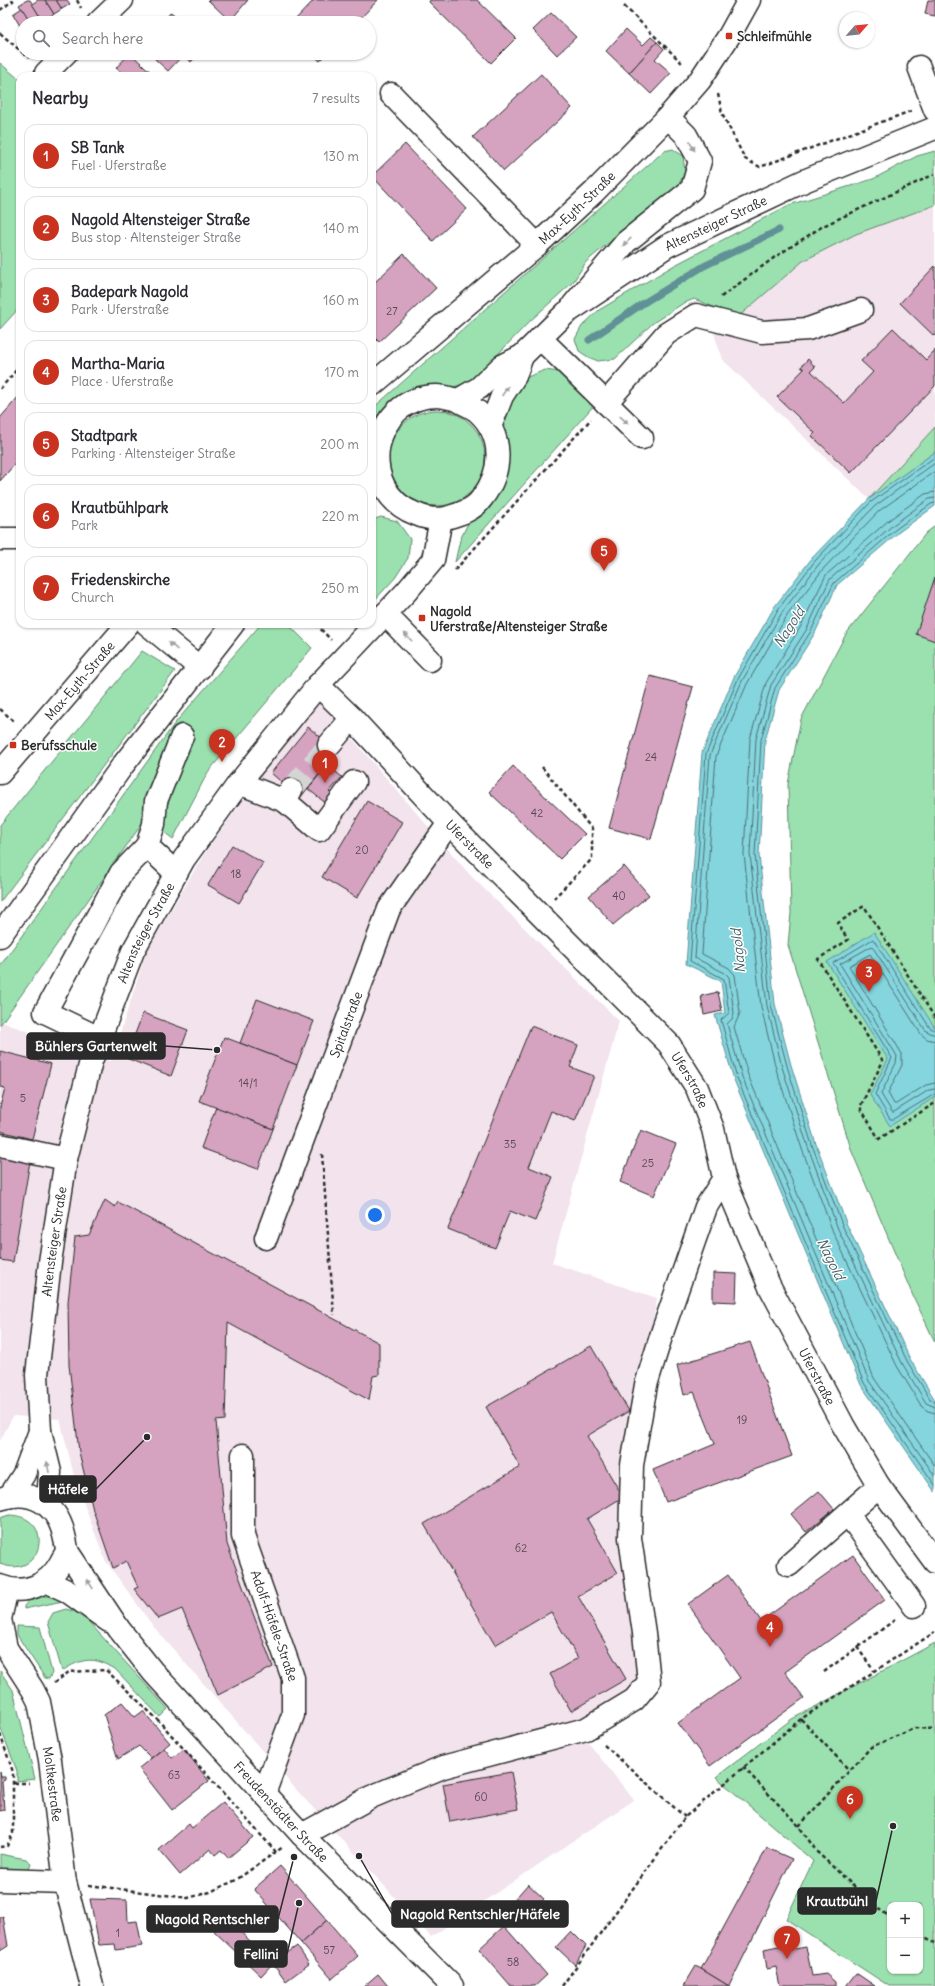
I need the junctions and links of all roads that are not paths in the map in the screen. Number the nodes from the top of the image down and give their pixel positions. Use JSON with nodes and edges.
{"nodes":[{"id":1,"x":122,"y":0,"type":"edge"},
{"id":2,"x":749,"y":0,"type":"edge"},
{"id":3,"x":105,"y":16,"type":"edge"},
{"id":4,"x":59,"y":60,"type":"edge"},
{"id":5,"x":919,"y":67,"type":"dead end"},
{"id":6,"x":47,"y":72,"type":"edge"},
{"id":7,"x":391,"y":94,"type":"dead end"},
{"id":8,"x":934,"y":107,"type":"edge"},
{"id":9,"x":668,"y":117,"type":"junction"},
{"id":10,"x":935,"y":128,"type":"edge"},
{"id":11,"x":537,"y":245,"type":"junction"},
{"id":12,"x":861,"y":310,"type":"dead end"},
{"id":13,"x":566,"y":313,"type":"junction"},
{"id":14,"x":540,"y":338,"type":"junction"},
{"id":15,"x":522,"y":356,"type":"junction"},
{"id":16,"x":376,"y":382,"type":"edge"},
{"id":17,"x":458,"y":400,"type":"junction"},
{"id":18,"x":606,"y":402,"type":"junction"},
{"id":19,"x":490,"y":427,"type":"junction"},
{"id":20,"x":642,"y":438,"type":"dead end"},
{"id":21,"x":378,"y":491,"type":"edge"},
{"id":22,"x":441,"y":519,"type":"junction"},
{"id":23,"x":0,"y":539,"type":"edge"},
{"id":24,"x":16,"y":539,"type":"edge"},
{"id":25,"x":385,"y":614,"type":"junction"},
{"id":26,"x":376,"y":624,"type":"edge"},
{"id":27,"x":125,"y":628,"type":"edge"},
{"id":28,"x":152,"y":628,"type":"edge"},
{"id":29,"x":230,"y":628,"type":"edge"},
{"id":30,"x":372,"y":628,"type":"edge"},
{"id":31,"x":430,"y":660,"type":"dead end"},
{"id":32,"x":200,"y":668,"type":"junction"},
{"id":33,"x":318,"y":685,"type":"junction"},
{"id":34,"x":352,"y":718,"type":"junction"},
{"id":35,"x":182,"y":736,"type":"dead end"},
{"id":36,"x":330,"y":745,"type":"tunnel mouth"},
{"id":37,"x":0,"y":773,"type":"edge"},
{"id":38,"x":354,"y":782,"type":"dead end"},
{"id":39,"x":238,"y":783,"type":"junction"},
{"id":40,"x":449,"y":823,"type":"junction"},
{"id":41,"x":147,"y":846,"type":"junction"},
{"id":42,"x":176,"y":873,"type":"junction"},
{"id":43,"x":0,"y":936,"type":"edge"},
{"id":44,"x":99,"y":1038,"type":"junction"},
{"id":45,"x":0,"y":1145,"type":"edge"},
{"id":46,"x":66,"y":1159,"type":"junction"},
{"id":47,"x":724,"y":1178,"type":"junction"},
{"id":48,"x":266,"y":1238,"type":"dead end"},
{"id":49,"x":40,"y":1431,"type":"junction"},
{"id":50,"x":243,"y":1455,"type":"dead end"},
{"id":51,"x":879,"y":1486,"type":"junction"},
{"id":52,"x":5,"y":1497,"type":"edge"},
{"id":53,"x":48,"y":1504,"type":"junction"},
{"id":54,"x":848,"y":1514,"type":"junction"},
{"id":55,"x":67,"y":1551,"type":"junction"},
{"id":56,"x":935,"y":1562,"type":"edge"},
{"id":57,"x":789,"y":1565,"type":"dead end"},
{"id":58,"x":46,"y":1582,"type":"junction"},
{"id":59,"x":4,"y":1588,"type":"edge"},
{"id":60,"x":914,"y":1606,"type":"road end"},
{"id":61,"x":119,"y":1629,"type":"junction"},
{"id":62,"x":264,"y":1794,"type":"junction"},
{"id":63,"x":302,"y":1835,"type":"junction"},
{"id":64,"x":0,"y":1880,"type":"edge"},
{"id":65,"x":65,"y":1882,"type":"junction"},
{"id":66,"x":92,"y":1986,"type":"edge"},
{"id":67,"x":452,"y":1986,"type":"edge"}],
"edges":[{"from":1,"to":3,"type":"street"},
{"from":2,"to":9,"type":"street","name":"Max-Eyth-Straße"},
{"from":4,"to":6,"type":"street"},
{"from":5,"to":8,"type":"street"},
{"from":7,"to":11,"type":"street"},
{"from":9,"to":11,"type":"street","name":"Max-Eyth-Straße"},
{"from":9,"to":13,"type":"street","one_way":true},
{"from":10,"to":13,"type":"street","name":"Altensteiger Straße"},
{"from":11,"to":16,"type":"street","name":"Max-Eyth-Straße"},
{"from":12,"to":18,"type":"street"},
{"from":13,"to":14,"type":"street","name":"Altensteiger Straße"},
{"from":14,"to":15,"type":"street","name":"Altensteiger Straße"},
{"from":14,"to":18,"type":"street"},
{"from":15,"to":17,"type":"street"},
{"from":19,"to":15,"type":"street","one_way":true},
{"from":17,"to":19,"type":"street"},
{"from":17,"to":21,"type":"street"},
{"from":18,"to":20,"type":"street","one_way":true},
{"from":19,"to":22,"type":"street"},
{"from":21,"to":22,"type":"street"},
{"from":22,"to":25,"type":"street","name":"Altensteiger Straße"},
{"from":23,"to":24,"type":"street"},
{"from":25,"to":26,"type":"street","name":"Altensteiger Straße"},
{"from":31,"to":25,"type":"street","one_way":true},
{"from":27,"to":37,"type":"street","name":"Max-Eyth-Straße"},
{"from":32,"to":28,"type":"street","one_way":true},
{"from":29,"to":32,"type":"street"},
{"from":30,"to":33,"type":"street","name":"Altensteiger Straße"},
{"from":32,"to":43,"type":"street"},
{"from":33,"to":34,"type":"street","name":"Uferstraße"},
{"from":33,"to":39,"type":"street","name":"Altensteiger Straße"},
{"from":34,"to":36,"type":"street"},
{"from":34,"to":40,"type":"street","name":"Uferstraße"},
{"from":35,"to":41,"type":"street"},
{"from":38,"to":39,"type":"street"},
{"from":39,"to":42,"type":"street","name":"Altensteiger Straße"},
{"from":40,"to":47,"type":"street","name":"Uferstraße"},
{"from":40,"to":48,"type":"street","name":"Spitalstraße"},
{"from":41,"to":42,"type":"street"},
{"from":41,"to":44,"type":"street"},
{"from":42,"to":44,"type":"street","name":"Altensteiger Straße"},
{"from":44,"to":46,"type":"street","name":"Altensteiger Straße"},
{"from":45,"to":46,"type":"street"},
{"from":46,"to":49,"type":"street","name":"Altensteiger Straße"},
{"from":47,"to":51,"type":"street","name":"Uferstraße"},
{"from":47,"to":63,"type":"street"},
{"from":49,"to":52,"type":"street","name":"Altensteiger Straße"},
{"from":53,"to":49,"type":"street","name":"Altensteiger Straße","one_way":true},
{"from":50,"to":62,"type":"street","name":"Adolf-Häfele-Straße"},
{"from":51,"to":54,"type":"street"},
{"from":51,"to":56,"type":"street","name":"Uferstraße"},
{"from":52,"to":53,"type":"street"},
{"from":53,"to":55,"type":"street"},
{"from":54,"to":57,"type":"street"},
{"from":54,"to":60,"type":"street"},
{"from":55,"to":58,"type":"street"},
{"from":61,"to":55,"type":"street","name":"Freudenstädter Straße","one_way":true},
{"from":58,"to":59,"type":"street"},
{"from":58,"to":61,"type":"street","name":"Freudenstädter Straße"},
{"from":59,"to":65,"type":"street","name":"Moltkestraße"},
{"from":61,"to":62,"type":"street","name":"Freudenstädter Straße"},
{"from":62,"to":63,"type":"street","name":"Freudenstädter Straße"},
{"from":63,"to":67,"type":"street","name":"Freudenstädter Straße"},
{"from":64,"to":65,"type":"street"},
{"from":65,"to":66,"type":"street","name":"Moltkestraße"}]}
